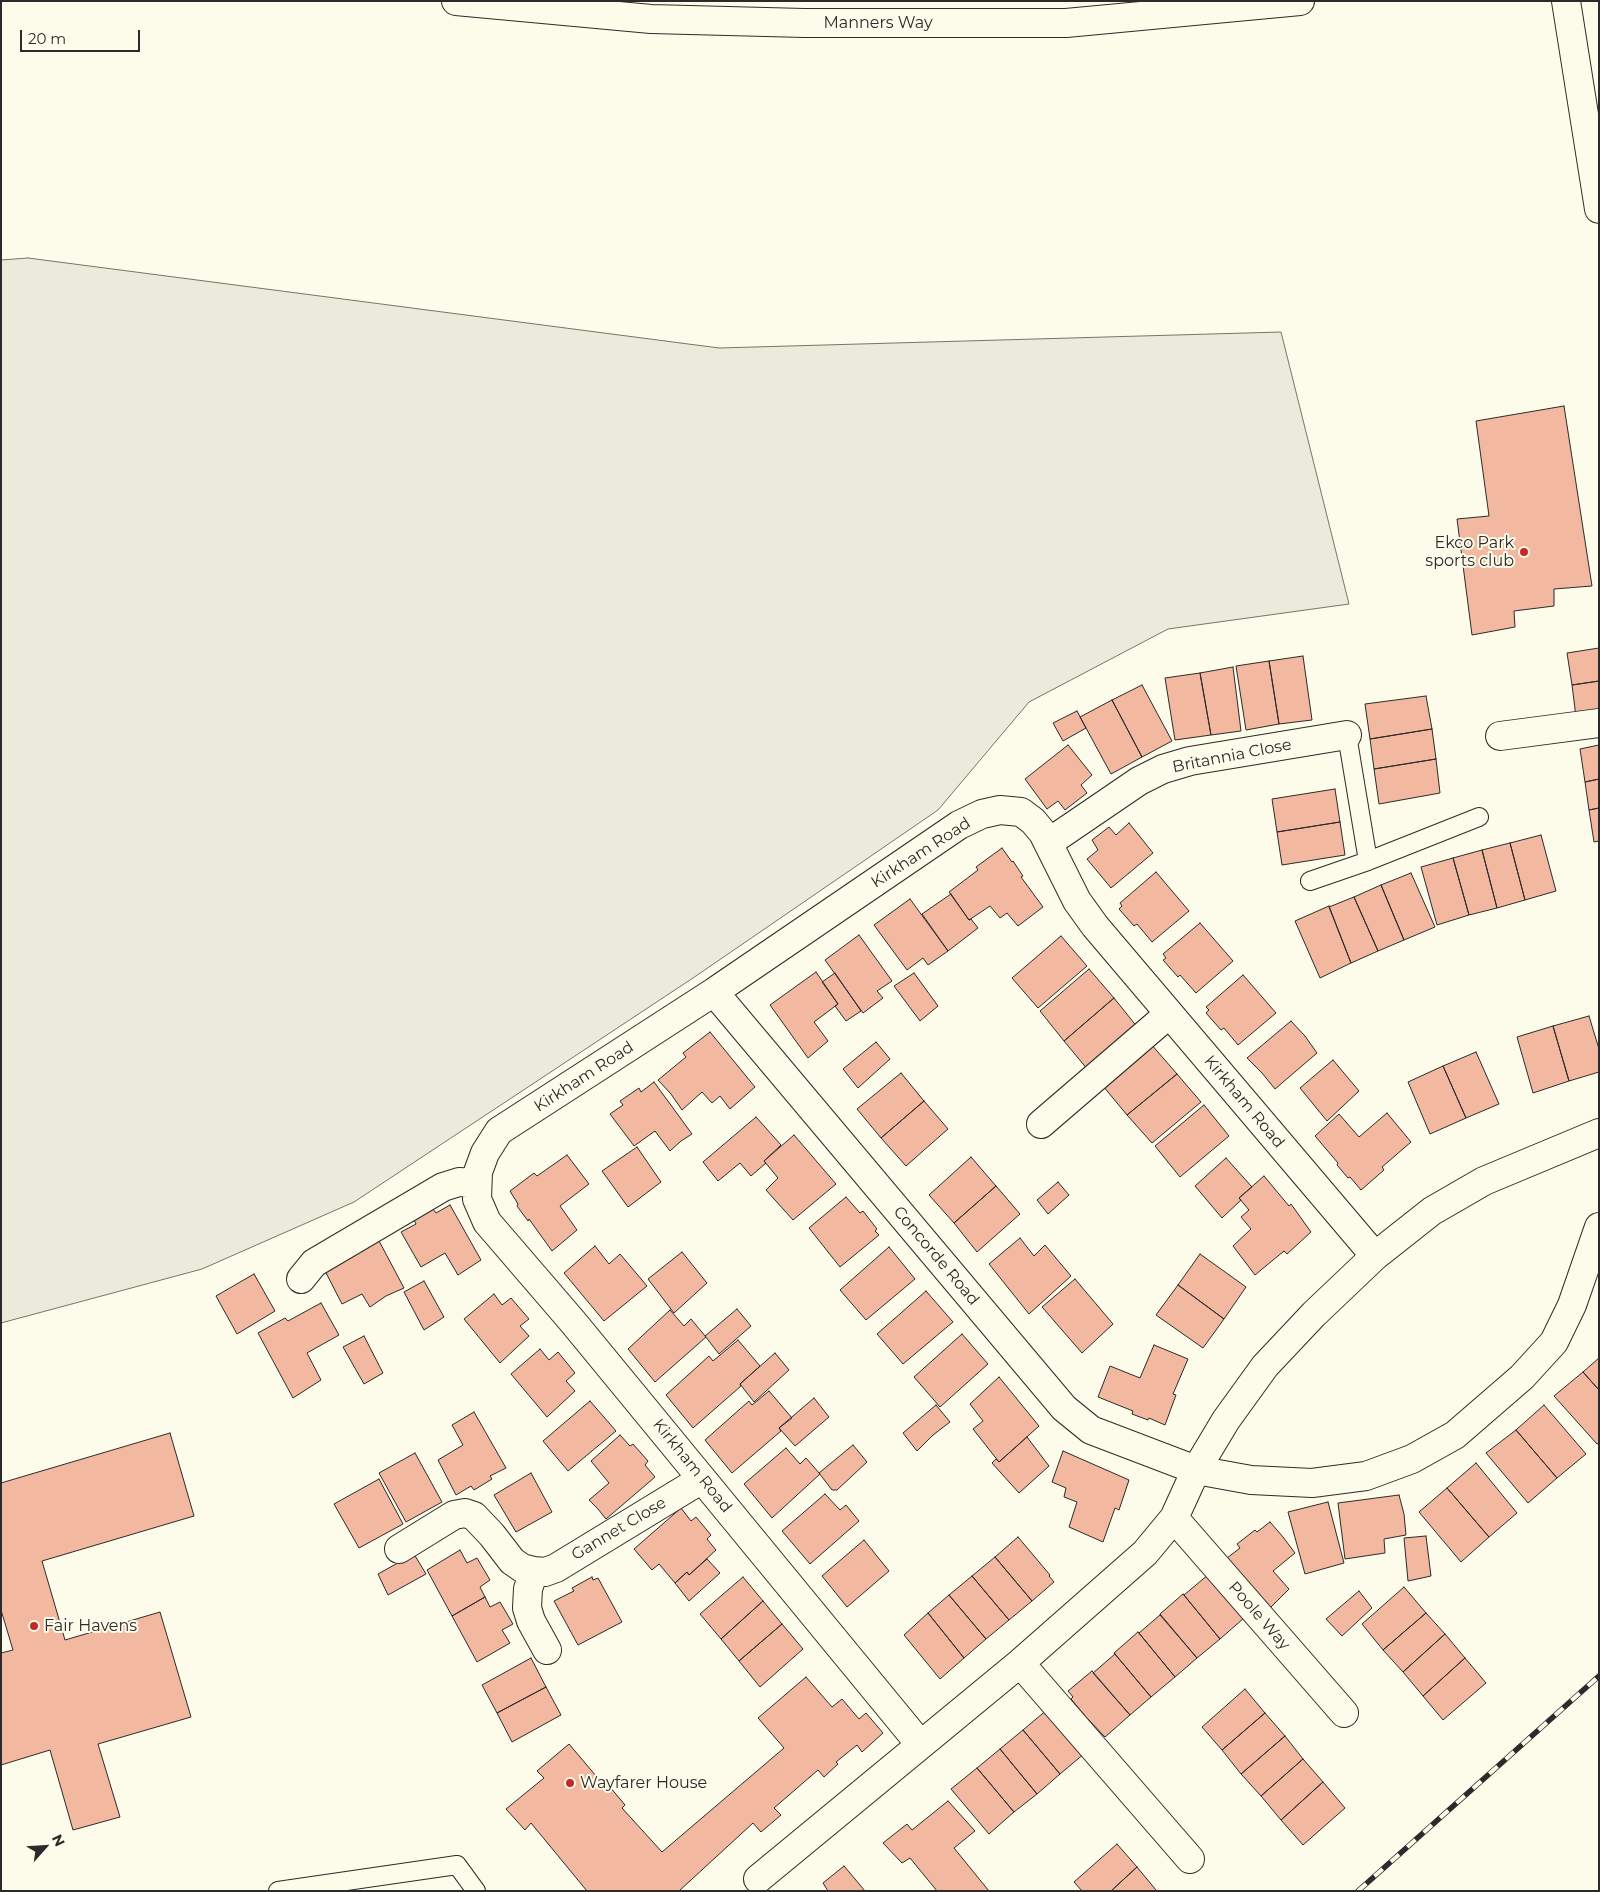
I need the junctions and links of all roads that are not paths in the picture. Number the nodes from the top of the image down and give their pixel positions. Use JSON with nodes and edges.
{"nodes":[{"id":1,"x":456,"y":1,"type":"edge"},
{"id":2,"x":1300,"y":1,"type":"edge"},
{"id":3,"x":1566,"y":1,"type":"edge"},
{"id":4,"x":1599,"y":209,"type":"edge"},
{"id":5,"x":1599,"y":723,"type":"edge"},
{"id":6,"x":1347,"y":735,"type":"joint"},
{"id":7,"x":1500,"y":736,"type":"dead end"},
{"id":8,"x":1479,"y":817,"type":"dead end"},
{"id":9,"x":1048,"y":843,"type":"junction"},
{"id":10,"x":1368,"y":861,"type":"junction"},
{"id":11,"x":1310,"y":881,"type":"dead end"},
{"id":12,"x":714,"y":992,"type":"junction"},
{"id":13,"x":1169,"y":1014,"type":"junction"},
{"id":14,"x":1041,"y":1124,"type":"dead end"},
{"id":15,"x":1598,"y":1134,"type":"edge"},
{"id":16,"x":477,"y":1183,"type":"junction"},
{"id":17,"x":1599,"y":1228,"type":"edge"},
{"id":18,"x":1375,"y":1256,"type":"junction"},
{"id":19,"x":301,"y":1280,"type":"dead end"},
{"id":20,"x":1196,"y":1470,"type":"junction"},
{"id":21,"x":702,"y":1479,"type":"junction"},
{"id":22,"x":1174,"y":1518,"type":"junction"},
{"id":23,"x":399,"y":1549,"type":"dead end"},
{"id":24,"x":534,"y":1571,"type":"junction"},
{"id":25,"x":547,"y":1650,"type":"dead end"},
{"id":26,"x":1020,"y":1663,"type":"junction"},
{"id":27,"x":1344,"y":1713,"type":"dead end"},
{"id":28,"x":920,"y":1744,"type":"junction"},
{"id":29,"x":1190,"y":1860,"type":"dead end"},
{"id":30,"x":758,"y":1879,"type":"dead end"},
{"id":31,"x":278,"y":1891,"type":"edge"},
{"id":32,"x":476,"y":1891,"type":"edge"}],
"edges":[{"from":1,"to":2,"type":"street","name":"Manners Way"},
{"from":3,"to":4,"type":"street"},
{"from":5,"to":7,"type":"street"},
{"from":6,"to":9,"type":"street","name":"Britannia Close"},
{"from":6,"to":10,"type":"lane"},
{"from":8,"to":10,"type":"lane"},
{"from":9,"to":12,"type":"street","name":"Kirkham Road"},
{"from":9,"to":13,"type":"street","name":"Kirkham Road"},
{"from":10,"to":11,"type":"lane"},
{"from":12,"to":16,"type":"street","name":"Kirkham Road"},
{"from":12,"to":20,"type":"street","name":"Concorde Road"},
{"from":13,"to":14,"type":"street"},
{"from":13,"to":18,"type":"street","name":"Kirkham Road"},
{"from":15,"to":18,"type":"street"},
{"from":16,"to":19,"type":"street"},
{"from":16,"to":21,"type":"street","name":"Kirkham Road"},
{"from":17,"to":20,"type":"street","name":"Concorde Road"},
{"from":18,"to":20,"type":"street"},
{"from":20,"to":22,"type":"street"},
{"from":21,"to":24,"type":"street","name":"Gannet Close"},
{"from":21,"to":28,"type":"street","name":"Kirkham Road"},
{"from":22,"to":26,"type":"street"},
{"from":22,"to":27,"type":"street","name":"Poole Way"},
{"from":23,"to":24,"type":"street"},
{"from":24,"to":25,"type":"street"},
{"from":26,"to":28,"type":"street"},
{"from":26,"to":29,"type":"street"},
{"from":28,"to":30,"type":"street"},
{"from":31,"to":32,"type":"lane"}]}
